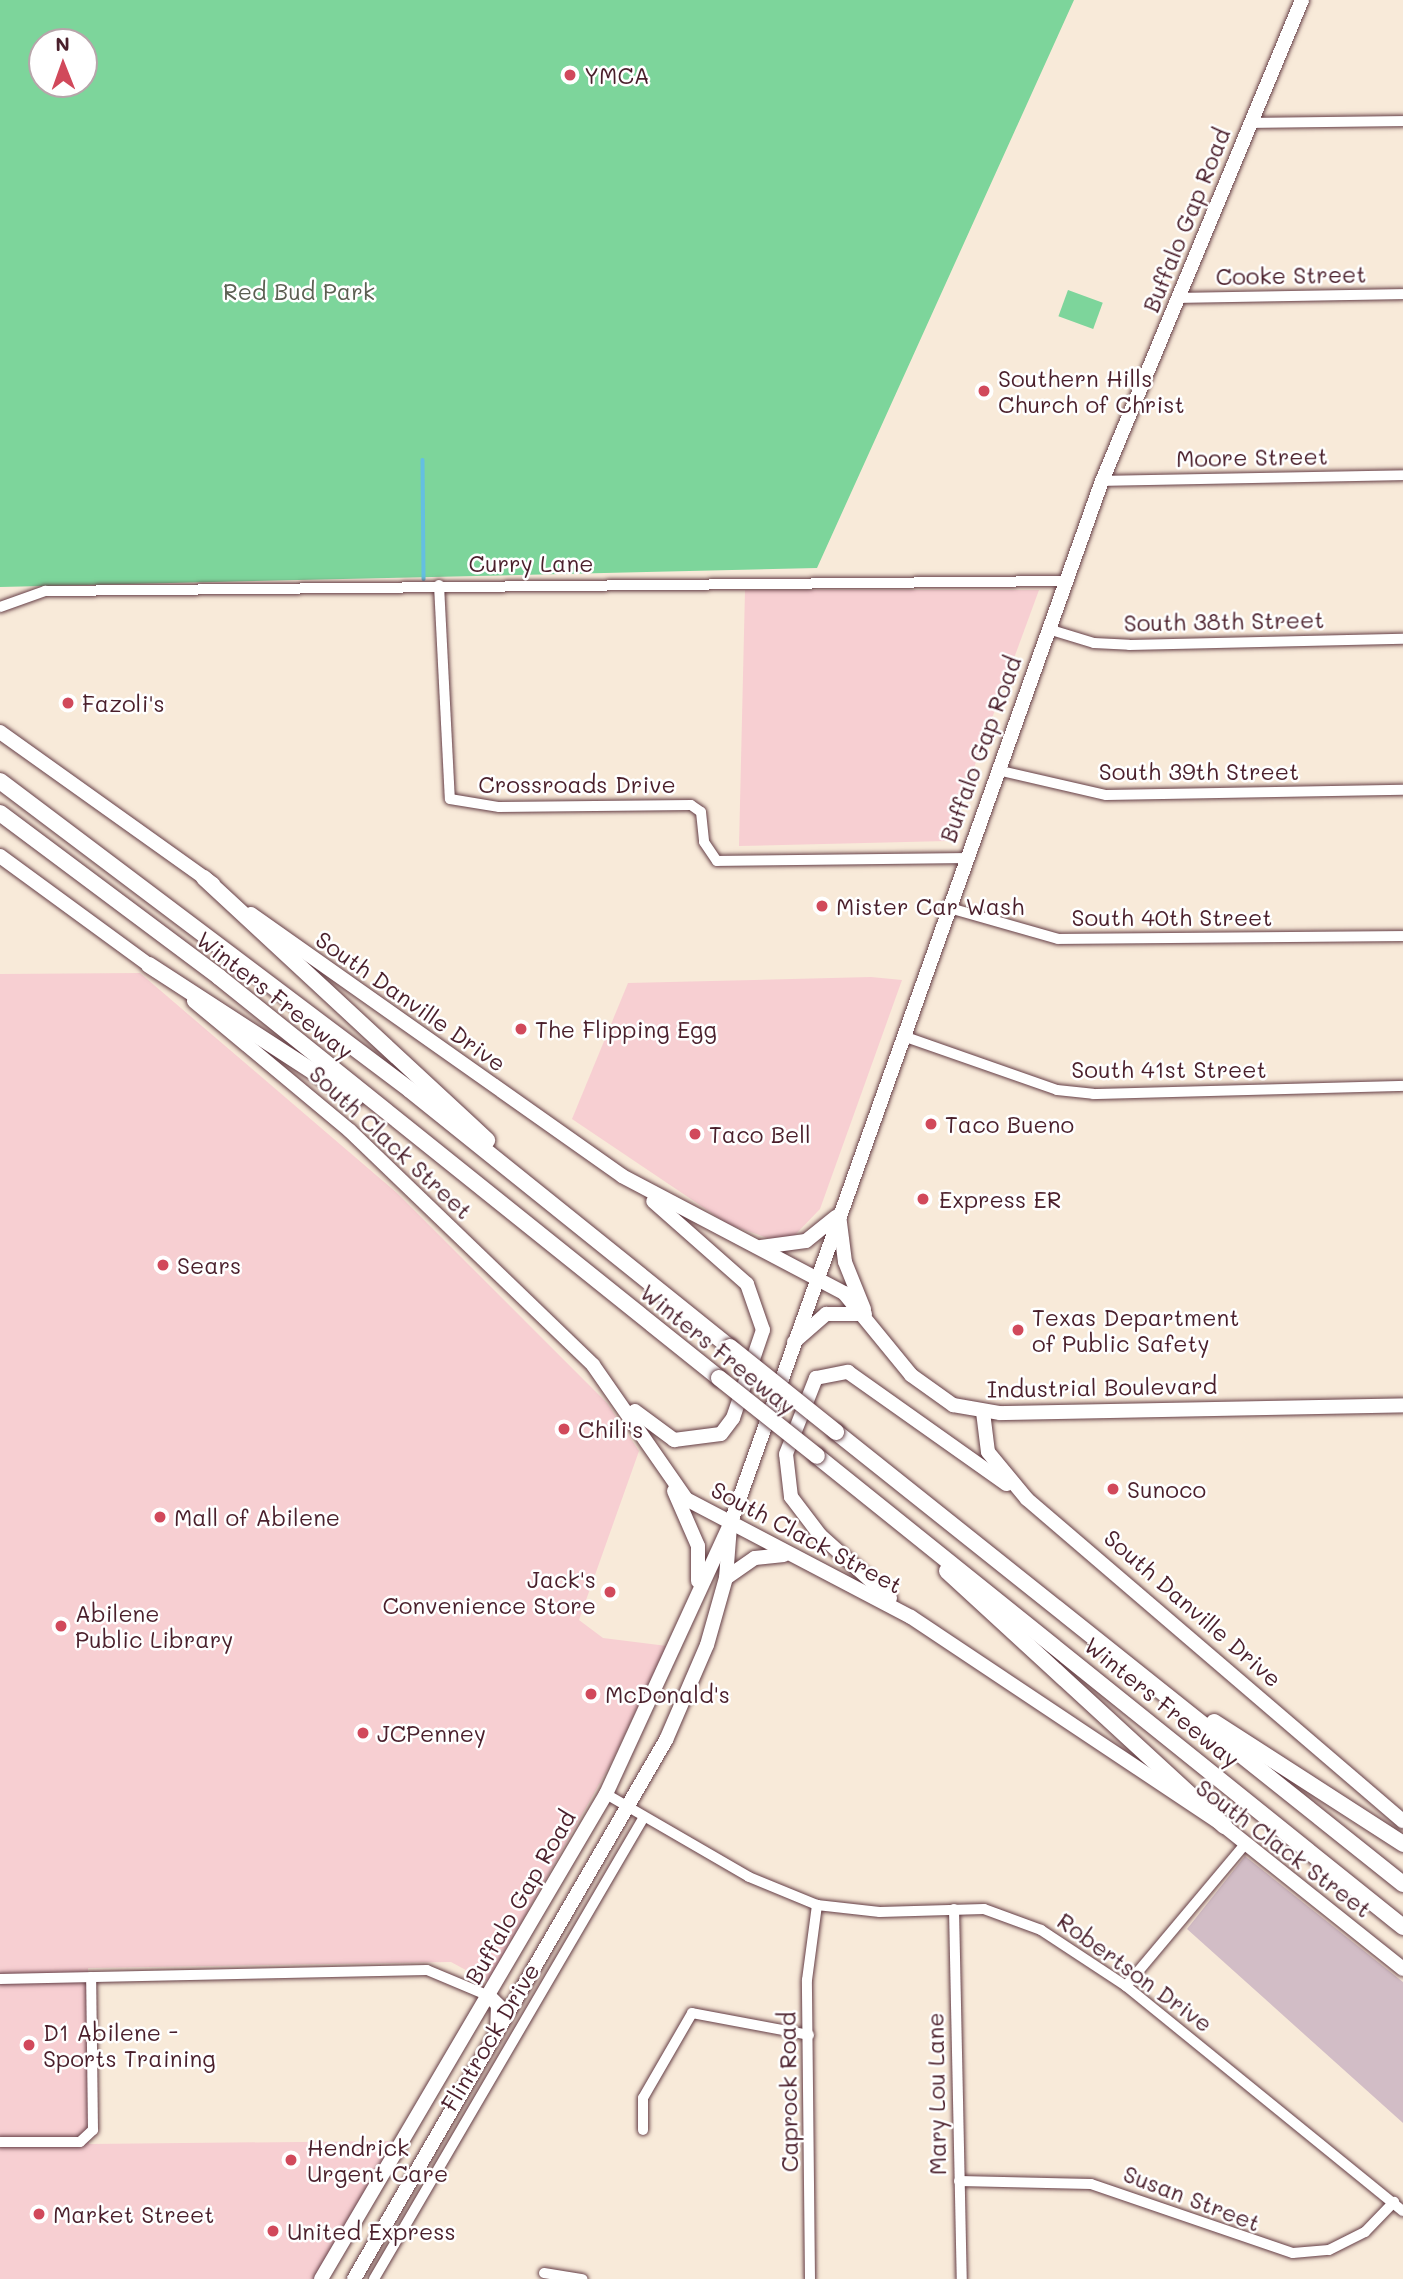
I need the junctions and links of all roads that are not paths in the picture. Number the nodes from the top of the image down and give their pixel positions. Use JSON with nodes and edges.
{"nodes":[{"id":1,"x":1302,"y":0,"type":"edge"},
{"id":2,"x":1403,"y":121,"type":"edge"},
{"id":3,"x":1250,"y":123,"type":"junction"},
{"id":4,"x":1403,"y":294,"type":"edge"},
{"id":5,"x":1179,"y":298,"type":"junction"},
{"id":6,"x":1403,"y":475,"type":"edge"},
{"id":7,"x":1102,"y":481,"type":"junction"},
{"id":8,"x":1066,"y":581,"type":"junction"},
{"id":9,"x":439,"y":585,"type":"junction"},
{"id":10,"x":0,"y":607,"type":"edge"},
{"id":11,"x":1048,"y":629,"type":"junction"},
{"id":12,"x":1403,"y":639,"type":"edge"},
{"id":13,"x":0,"y":732,"type":"edge"},
{"id":14,"x":997,"y":770,"type":"junction"},
{"id":15,"x":0,"y":782,"type":"edge"},
{"id":16,"x":1403,"y":790,"type":"edge"},
{"id":17,"x":0,"y":813,"type":"edge"},
{"id":18,"x":0,"y":856,"type":"edge"},
{"id":19,"x":964,"y":858,"type":"junction"},
{"id":20,"x":204,"y":878,"type":"junction"},
{"id":21,"x":946,"y":906,"type":"junction"},
{"id":22,"x":1403,"y":936,"type":"edge"},
{"id":23,"x":149,"y":965,"type":"junction"},
{"id":24,"x":903,"y":1036,"type":"junction"},
{"id":25,"x":1403,"y":1086,"type":"edge"},
{"id":26,"x":429,"y":1147,"type":"junction"},
{"id":27,"x":622,"y":1176,"type":"junction"},
{"id":28,"x":838,"y":1213,"type":"junction"},
{"id":29,"x":586,"y":1233,"type":"junction"},
{"id":30,"x":749,"y":1245,"type":"junction"},
{"id":31,"x":814,"y":1276,"type":"junction"},
{"id":32,"x":865,"y":1314,"type":"junction"},
{"id":33,"x":791,"y":1345,"type":"junction"},
{"id":34,"x":617,"y":1393,"type":"junction"},
{"id":35,"x":1403,"y":1405,"type":"edge"},
{"id":36,"x":983,"y":1412,"type":"junction"},
{"id":37,"x":670,"y":1480,"type":"junction"},
{"id":38,"x":869,"y":1497,"type":"junction"},
{"id":39,"x":1027,"y":1499,"type":"junction"},
{"id":40,"x":730,"y":1525,"type":"junction"},
{"id":41,"x":789,"y":1556,"type":"junction"},
{"id":42,"x":726,"y":1578,"type":"junction"},
{"id":43,"x":698,"y":1586,"type":"junction"},
{"id":44,"x":911,"y":1617,"type":"junction"},
{"id":45,"x":1146,"y":1679,"type":"junction"},
{"id":46,"x":606,"y":1794,"type":"junction"},
{"id":47,"x":628,"y":1807,"type":"junction"},
{"id":48,"x":644,"y":1817,"type":"junction"},
{"id":49,"x":1403,"y":1821,"type":"edge"},
{"id":50,"x":1224,"y":1826,"type":"junction"},
{"id":51,"x":1246,"y":1843,"type":"junction"},
{"id":52,"x":1403,"y":1844,"type":"edge"},
{"id":53,"x":1403,"y":1884,"type":"edge"},
{"id":54,"x":817,"y":1905,"type":"junction"},
{"id":55,"x":954,"y":1909,"type":"junction"},
{"id":56,"x":1403,"y":1927,"type":"edge"},
{"id":57,"x":1403,"y":1969,"type":"edge"},
{"id":58,"x":91,"y":1977,"type":"junction"},
{"id":59,"x":0,"y":1979,"type":"edge"},
{"id":60,"x":1126,"y":1986,"type":"junction"},
{"id":61,"x":489,"y":1996,"type":"junction"},
{"id":62,"x":496,"y":2035,"type":"junction"},
{"id":63,"x":809,"y":2035,"type":"junction"},
{"id":64,"x":643,"y":2130,"type":"dead end"},
{"id":65,"x":0,"y":2142,"type":"edge"},
{"id":66,"x":959,"y":2181,"type":"junction"},
{"id":67,"x":1394,"y":2202,"type":"junction"},
{"id":68,"x":1403,"y":2211,"type":"edge"},
{"id":69,"x":544,"y":2273,"type":"dead end"},
{"id":70,"x":321,"y":2279,"type":"edge"},
{"id":71,"x":354,"y":2279,"type":"edge"},
{"id":72,"x":374,"y":2279,"type":"edge"},
{"id":73,"x":583,"y":2279,"type":"edge"},
{"id":74,"x":810,"y":2279,"type":"edge"},
{"id":75,"x":962,"y":2279,"type":"edge"}],
"edges":[{"from":1,"to":3,"type":"main road","name":"Buffalo Gap Road"},
{"from":2,"to":3,"type":"street"},
{"from":3,"to":5,"type":"main road","name":"Buffalo Gap Road"},
{"from":4,"to":5,"type":"street","name":"Cooke Street"},
{"from":5,"to":7,"type":"main road","name":"Buffalo Gap Road"},
{"from":6,"to":7,"type":"street","name":"Moore Street"},
{"from":7,"to":8,"type":"main road","name":"Buffalo Gap Road"},
{"from":8,"to":9,"type":"street","name":"Curry Lane"},
{"from":8,"to":11,"type":"main road","name":"Buffalo Gap Road"},
{"from":9,"to":10,"type":"street","name":"Curry Lane"},
{"from":9,"to":19,"type":"street","name":"Crossroads Drive"},
{"from":11,"to":12,"type":"street","name":"South 38th Street"},
{"from":11,"to":14,"type":"main road","name":"Buffalo Gap Road"},
{"from":13,"to":20,"type":"main road","name":"South Danville Drive"},
{"from":14,"to":16,"type":"street","name":"South 39th Street"},
{"from":14,"to":19,"type":"main road","name":"Buffalo Gap Road"},
{"from":15,"to":29,"type":"highway","name":"Winters Freeway"},
{"from":17,"to":26,"type":"highway","name":"Winters Freeway"},
{"from":18,"to":23,"type":"main road","name":"South Clack Street"},
{"from":19,"to":21,"type":"main road","name":"Buffalo Gap Road"},
{"from":20,"to":27,"type":"main road","name":"South Danville Drive"},
{"from":20,"to":29,"type":"highway"},
{"from":21,"to":22,"type":"street","name":"South 40th Street"},
{"from":21,"to":24,"type":"main road","name":"Buffalo Gap Road"},
{"from":23,"to":26,"type":"highway"},
{"from":23,"to":34,"type":"main road","name":"South Clack Street"},
{"from":24,"to":25,"type":"street","name":"South 41st Street"},
{"from":24,"to":28,"type":"main road","name":"Buffalo Gap Road"},
{"from":26,"to":38,"type":"highway","name":"Winters Freeway","bridge":true},
{"from":27,"to":30,"type":"main road","name":"South Danville Drive"},
{"from":27,"to":34,"type":"main road"},
{"from":28,"to":30,"type":"main road"},
{"from":28,"to":31,"type":"main road","name":"Buffalo Gap Road"},
{"from":28,"to":32,"type":"main road"},
{"from":29,"to":45,"type":"highway","name":"Winters Freeway","bridge":true},
{"from":30,"to":31,"type":"main road","name":"South Danville Drive"},
{"from":31,"to":32,"type":"main road","name":"Industrial Boulevard"},
{"from":31,"to":33,"type":"main road","name":"Buffalo Gap Road"},
{"from":32,"to":33,"type":"main road"},
{"from":32,"to":36,"type":"main road","name":"Industrial Boulevard"},
{"from":33,"to":40,"type":"main road","name":"Buffalo Gap Road"},
{"from":34,"to":37,"type":"main road","name":"South Clack Street"},
{"from":35,"to":36,"type":"main road","name":"Industrial Boulevard"},
{"from":36,"to":39,"type":"main road","name":"South Danville Drive"},
{"from":37,"to":40,"type":"main road","name":"South Clack Street"},
{"from":37,"to":43,"type":"main road"},
{"from":38,"to":50,"type":"highway"},
{"from":38,"to":56,"type":"highway","name":"Winters Freeway"},
{"from":39,"to":44,"type":"main road"},
{"from":39,"to":49,"type":"main road","name":"South Danville Drive"},
{"from":40,"to":41,"type":"main road","name":"South Clack Street"},
{"from":40,"to":42,"type":"main road","name":"Buffalo Gap Road"},
{"from":40,"to":43,"type":"main road","name":"Buffalo Gap Road"},
{"from":41,"to":42,"type":"main road"},
{"from":41,"to":44,"type":"main road","name":"South Clack Street"},
{"from":42,"to":47,"type":"main road","name":"Buffalo Gap Road"},
{"from":43,"to":46,"type":"main road","name":"Buffalo Gap Road"},
{"from":44,"to":50,"type":"main road","name":"South Clack Street"},
{"from":45,"to":52,"type":"highway"},
{"from":45,"to":53,"type":"highway","name":"Winters Freeway"},
{"from":46,"to":47,"type":"street","name":"Robertson Drive"},
{"from":46,"to":61,"type":"main road","name":"Buffalo Gap Road"},
{"from":47,"to":48,"type":"street","name":"Robertson Drive"},
{"from":47,"to":62,"type":"main road","name":"Buffalo Gap Road"},
{"from":48,"to":54,"type":"street","name":"Robertson Drive"},
{"from":48,"to":72,"type":"street","name":"Flintrock Drive"},
{"from":50,"to":51,"type":"main road","name":"South Clack Street"},
{"from":51,"to":57,"type":"main road","name":"South Clack Street"},
{"from":51,"to":60,"type":"street"},
{"from":54,"to":55,"type":"street","name":"Robertson Drive"},
{"from":54,"to":63,"type":"street","name":"Caprock Road"},
{"from":55,"to":60,"type":"street","name":"Robertson Drive"},
{"from":55,"to":66,"type":"street","name":"Mary Lou Lane"},
{"from":58,"to":59,"type":"street"},
{"from":58,"to":61,"type":"street"},
{"from":58,"to":65,"type":"street"},
{"from":60,"to":67,"type":"street","name":"Robertson Drive"},
{"from":61,"to":62,"type":"main road"},
{"from":61,"to":70,"type":"main road","name":"Buffalo Gap Road"},
{"from":62,"to":71,"type":"main road","name":"Buffalo Gap Road"},
{"from":63,"to":64,"type":"street"},
{"from":63,"to":74,"type":"street","name":"Caprock Road"},
{"from":66,"to":67,"type":"street","name":"Susan Street"},
{"from":66,"to":75,"type":"street","name":"Mary Lou Lane"},
{"from":67,"to":68,"type":"street","name":"Robertson Drive"},
{"from":69,"to":73,"type":"street"}]}
